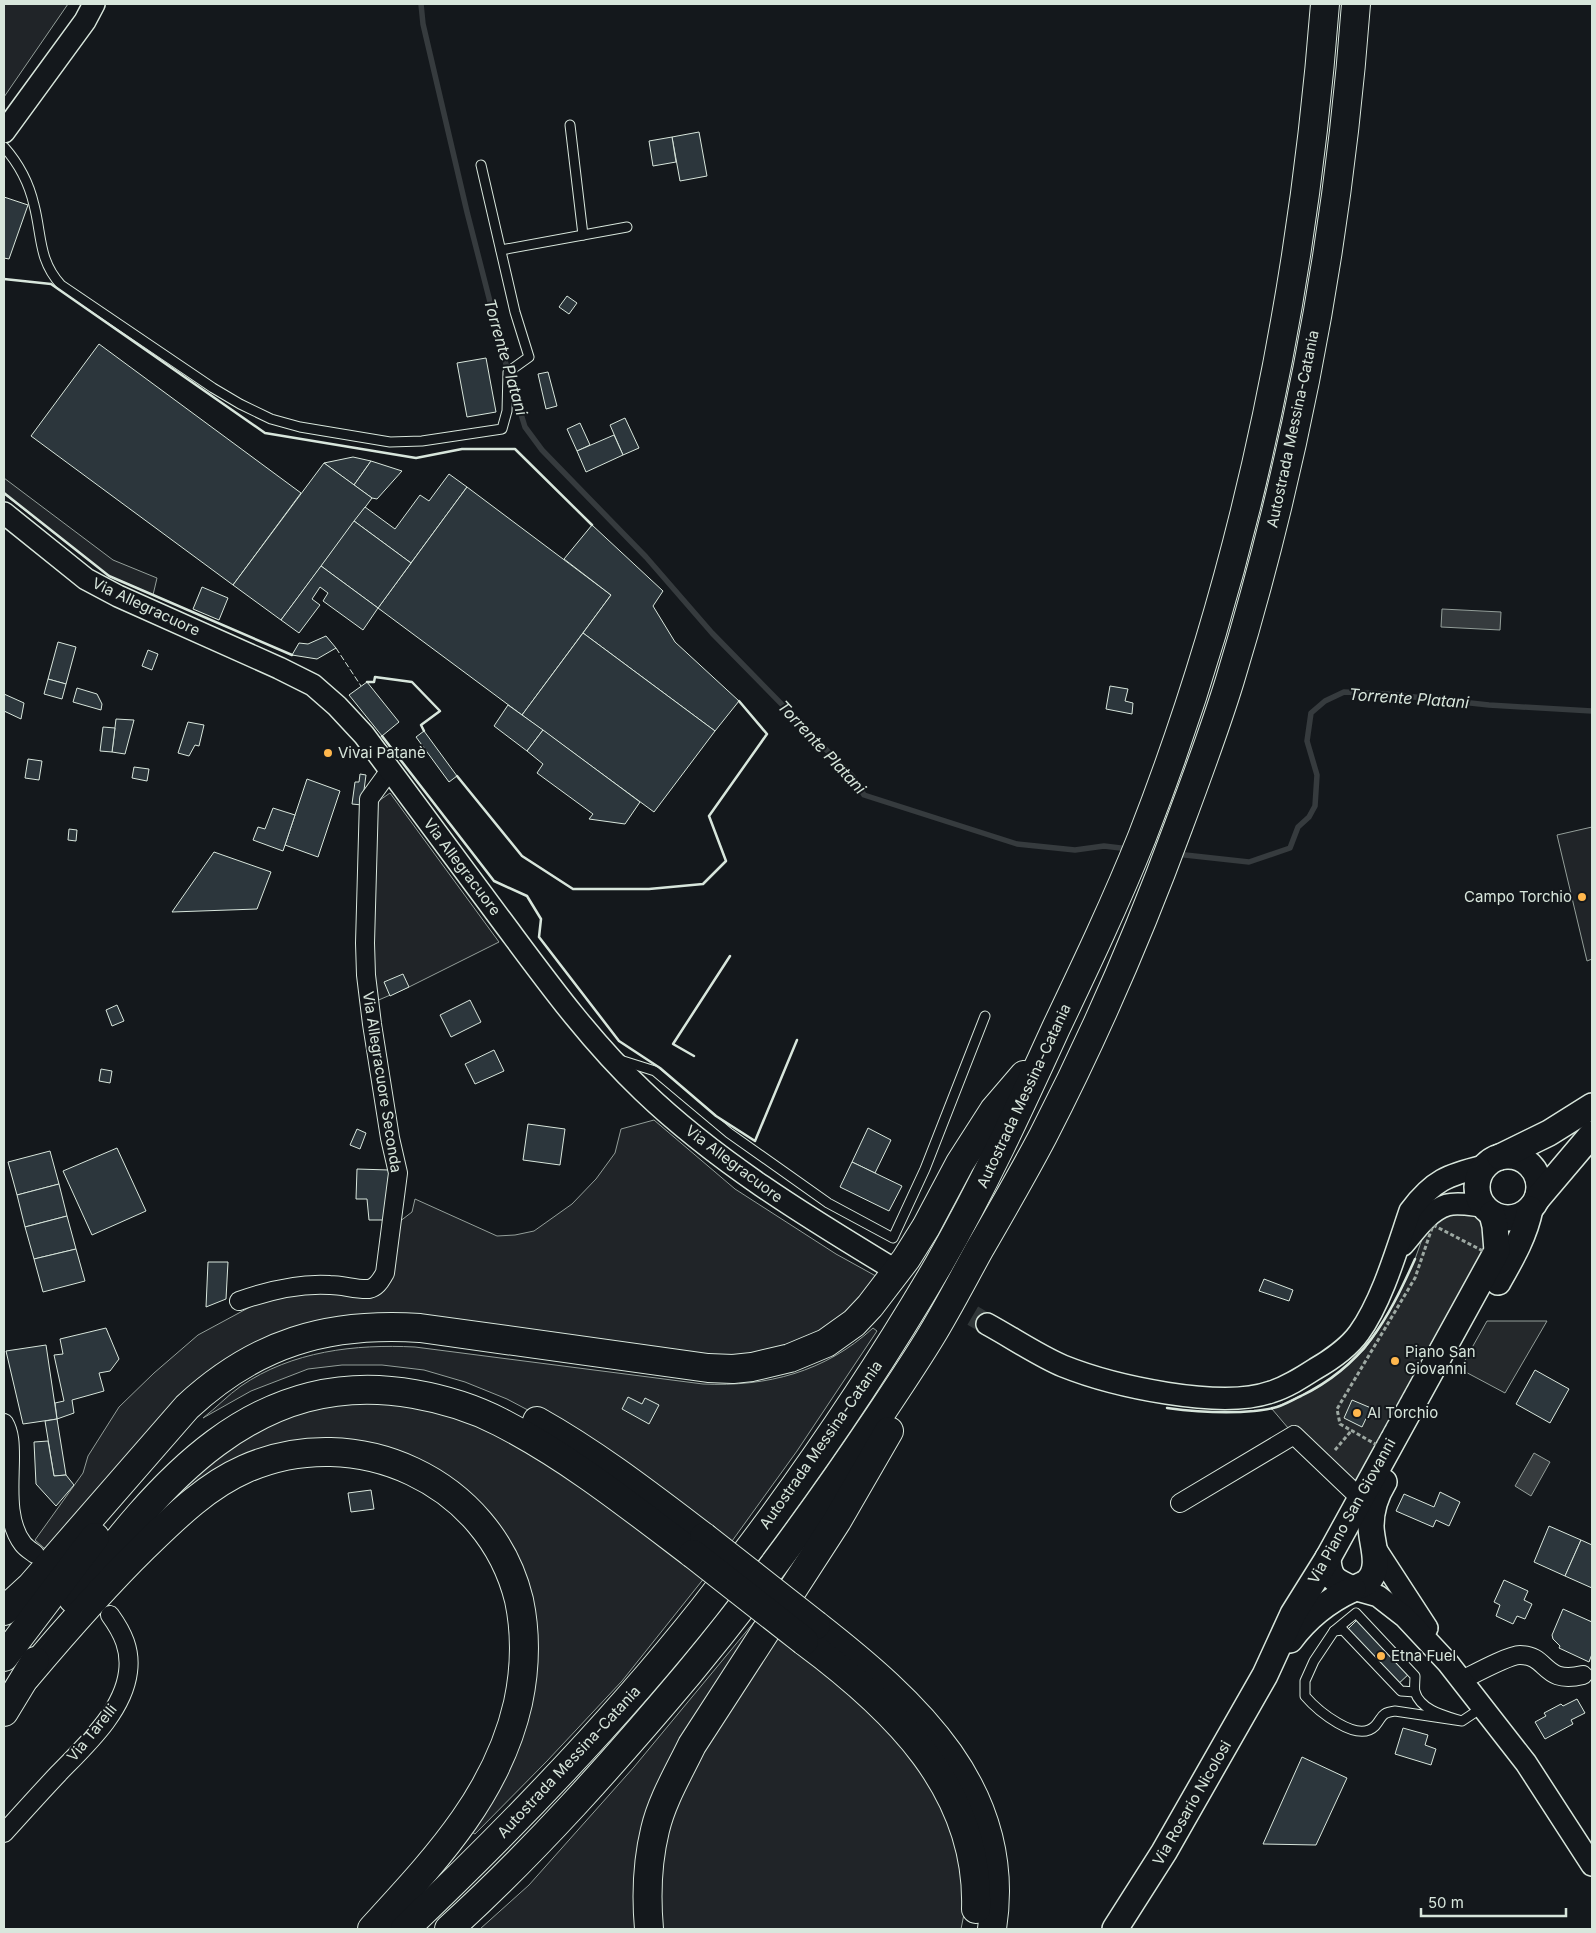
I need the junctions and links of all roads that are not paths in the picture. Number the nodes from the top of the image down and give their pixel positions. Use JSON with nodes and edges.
{"nodes":[{"id":1,"x":94,"y":4,"type":"edge"},
{"id":2,"x":1325,"y":4,"type":"edge"},
{"id":3,"x":1356,"y":4,"type":"edge"},
{"id":4,"x":570,"y":125,"type":"dead end"},
{"id":5,"x":4,"y":132,"type":"edge"},
{"id":6,"x":4,"y":147,"type":"edge"},
{"id":7,"x":481,"y":165,"type":"dead end"},
{"id":8,"x":627,"y":226,"type":"dead end"},
{"id":9,"x":584,"y":235,"type":"junction"},
{"id":10,"x":501,"y":250,"type":"junction"},
{"id":11,"x":4,"y":513,"type":"edge"},
{"id":12,"x":390,"y":770,"type":"junction"},
{"id":13,"x":985,"y":1016,"type":"dead end"},
{"id":14,"x":1046,"y":1050,"type":"junction"},
{"id":15,"x":610,"y":1057,"type":"junction"},
{"id":16,"x":1592,"y":1106,"type":"edge"},
{"id":17,"x":983,"y":1129,"type":"junction"},
{"id":18,"x":1592,"y":1134,"type":"edge"},
{"id":19,"x":1492,"y":1161,"type":"junction"},
{"id":20,"x":1012,"y":1192,"type":"junction"},
{"id":21,"x":1534,"y":1204,"type":"junction"},
{"id":22,"x":1487,"y":1210,"type":"junction"},
{"id":23,"x":1396,"y":1252,"type":"junction"},
{"id":24,"x":890,"y":1267,"type":"tunnel mouth"},
{"id":25,"x":239,"y":1302,"type":"dead end"},
{"id":26,"x":987,"y":1324,"type":"tunnel mouth"},
{"id":27,"x":4,"y":1423,"type":"edge"},
{"id":28,"x":1360,"y":1498,"type":"junction"},
{"id":29,"x":1180,"y":1503,"type":"dead end"},
{"id":30,"x":108,"y":1520,"type":"junction"},
{"id":31,"x":698,"y":1546,"type":"junction"},
{"id":32,"x":1375,"y":1548,"type":"junction"},
{"id":33,"x":35,"y":1554,"type":"dead end"},
{"id":34,"x":1328,"y":1558,"type":"junction"},
{"id":35,"x":31,"y":1586,"type":"junction"},
{"id":36,"x":1352,"y":1589,"type":"junction"},
{"id":37,"x":4,"y":1595,"type":"edge"},
{"id":38,"x":4,"y":1611,"type":"edge"},
{"id":39,"x":110,"y":1615,"type":"dead end"},
{"id":40,"x":32,"y":1620,"type":"junction"},
{"id":41,"x":1334,"y":1631,"type":"junction"},
{"id":42,"x":810,"y":1633,"type":"junction"},
{"id":43,"x":4,"y":1657,"type":"edge"},
{"id":44,"x":1448,"y":1663,"type":"junction"},
{"id":45,"x":1265,"y":1674,"type":"junction"},
{"id":46,"x":15,"y":1675,"type":"edge"},
{"id":47,"x":1583,"y":1675,"type":"dead end"},
{"id":48,"x":1462,"y":1680,"type":"junction"},
{"id":49,"x":1415,"y":1692,"type":"junction"},
{"id":50,"x":1483,"y":1706,"type":"junction"},
{"id":51,"x":4,"y":1712,"type":"edge"},
{"id":52,"x":1462,"y":1721,"type":"junction"},
{"id":53,"x":4,"y":1832,"type":"edge"},
{"id":54,"x":1592,"y":1865,"type":"edge"},
{"id":55,"x":372,"y":1929,"type":"edge"},
{"id":56,"x":405,"y":1929,"type":"edge"},
{"id":57,"x":449,"y":1929,"type":"edge"},
{"id":58,"x":649,"y":1929,"type":"edge"},
{"id":59,"x":974,"y":1929,"type":"edge"},
{"id":60,"x":992,"y":1929,"type":"edge"},
{"id":61,"x":1115,"y":1929,"type":"edge"}],
"edges":[{"from":1,"to":5,"type":"street"},
{"from":2,"to":14,"type":"highway","name":"Autostrada Messina-Catania"},
{"from":3,"to":20,"type":"highway","name":"Autostrada Messina-Catania"},
{"from":4,"to":9,"type":"lane"},
{"from":6,"to":10,"type":"lane"},
{"from":7,"to":10,"type":"lane"},
{"from":8,"to":9,"type":"lane"},
{"from":9,"to":10,"type":"lane"},
{"from":11,"to":12,"type":"street","name":"Via Allegracuore"},
{"from":12,"to":15,"type":"street","name":"Via Allegracuore"},
{"from":12,"to":25,"type":"street","name":"Via Allegracuore Seconda"},
{"from":13,"to":15,"type":"lane"},
{"from":14,"to":17,"type":"highway"},
{"from":14,"to":56,"type":"highway","name":"Autostrada Messina-Catania"},
{"from":15,"to":24,"type":"street","name":"Via Allegracuore"},
{"from":16,"to":19,"type":"main road"},
{"from":17,"to":30,"type":"highway"},
{"from":17,"to":35,"type":"highway"},
{"from":18,"to":21,"type":"main road"},
{"from":19,"to":21,"type":"main road"},
{"from":19,"to":22,"type":"main road"},
{"from":19,"to":23,"type":"street"},
{"from":20,"to":57,"type":"highway","name":"Autostrada Messina-Catania"},
{"from":20,"to":58,"type":"highway"},
{"from":21,"to":22,"type":"main road"},
{"from":21,"to":32,"type":"main road","name":"Via Piano San Giovanni"},
{"from":22,"to":23,"type":"street"},
{"from":22,"to":28,"type":"main road","name":"Via Piano San Giovanni"},
{"from":23,"to":26,"type":"street"},
{"from":27,"to":33,"type":"street"},
{"from":28,"to":29,"type":"street"},
{"from":28,"to":34,"type":"main road","name":"Via Piano San Giovanni"},
{"from":30,"to":31,"type":"highway"},
{"from":30,"to":40,"type":"highway"},
{"from":31,"to":42,"type":"highway","bridge":true},
{"from":31,"to":46,"type":"highway"},
{"from":32,"to":36,"type":"main road","name":"Via Piano San Giovanni"},
{"from":32,"to":44,"type":"street"},
{"from":34,"to":36,"type":"main road"},
{"from":34,"to":45,"type":"main road","name":"Via Piano San Giovanni"},
{"from":35,"to":37,"type":"highway"},
{"from":35,"to":38,"type":"highway"},
{"from":36,"to":44,"type":"street"},
{"from":36,"to":45,"type":"main road","name":"Via Piano San Giovanni"},
{"from":39,"to":53,"type":"street","name":"Via Tarelli"},
{"from":40,"to":43,"type":"highway"},
{"from":40,"to":46,"type":"highway"},
{"from":41,"to":49,"type":"lane"},
{"from":41,"to":49,"type":"lane"},
{"from":41,"to":52,"type":"lane"},
{"from":42,"to":59,"type":"highway"},
{"from":42,"to":60,"type":"highway"},
{"from":44,"to":48,"type":"street"},
{"from":45,"to":61,"type":"main road","name":"Via Rosario Nicolosi"},
{"from":46,"to":51,"type":"highway"},
{"from":46,"to":55,"type":"highway"},
{"from":47,"to":48,"type":"street"},
{"from":48,"to":50,"type":"street"},
{"from":49,"to":52,"type":"lane"},
{"from":50,"to":52,"type":"lane"},
{"from":50,"to":54,"type":"street"}]}
